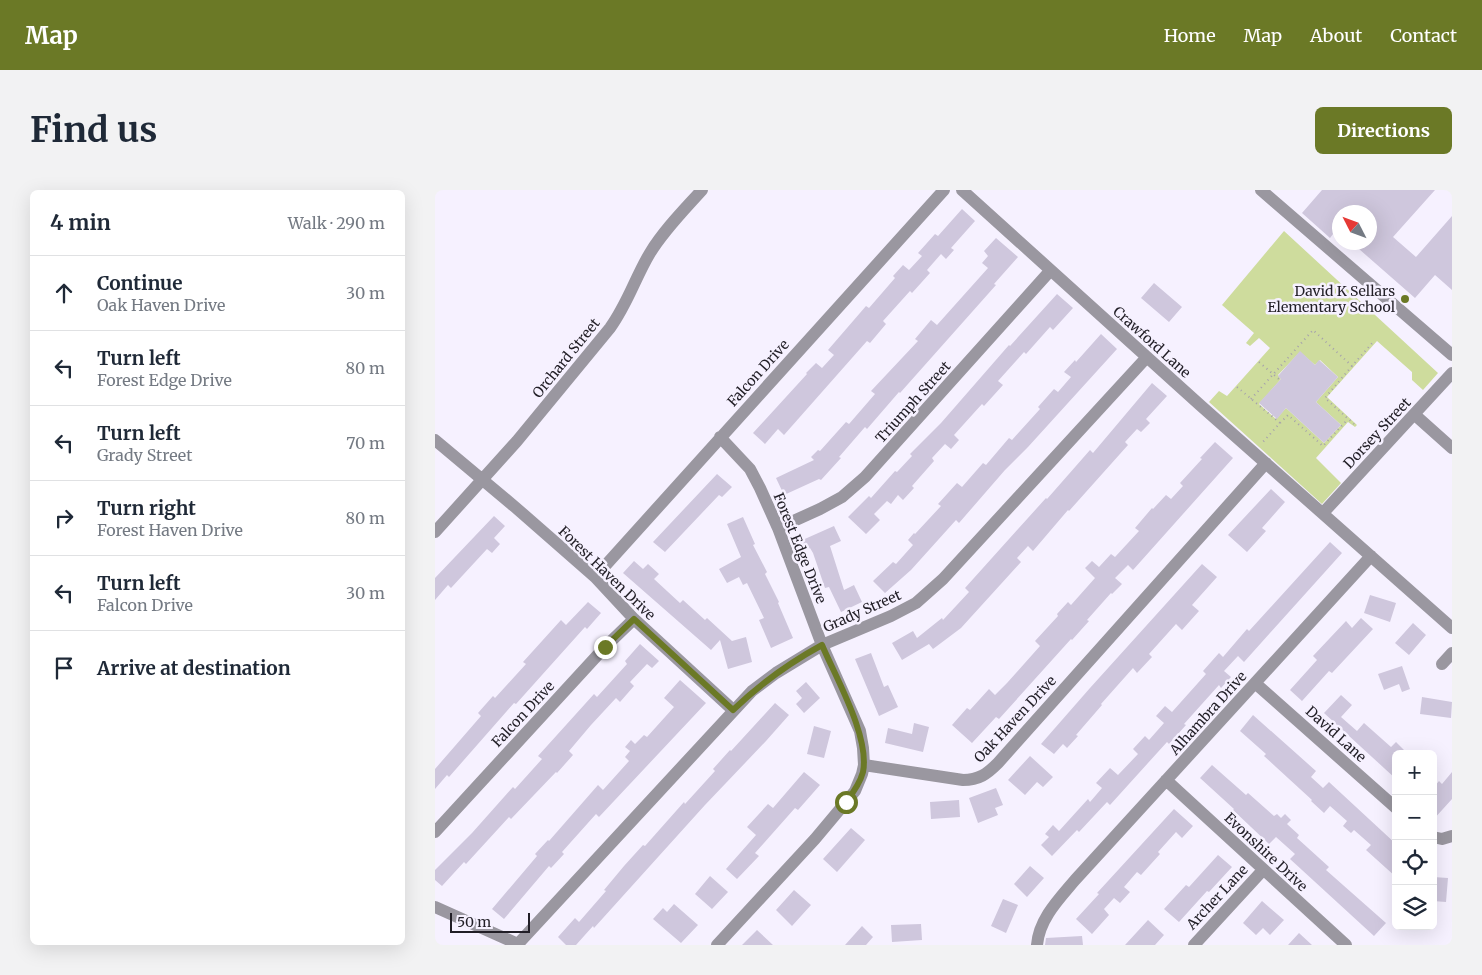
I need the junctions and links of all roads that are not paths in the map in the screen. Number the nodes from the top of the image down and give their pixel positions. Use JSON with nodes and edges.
{"nodes":[{"id":1,"x":702,"y":190,"type":"edge"},
{"id":2,"x":944,"y":190,"type":"edge"},
{"id":3,"x":962,"y":190,"type":"edge"},
{"id":4,"x":1261,"y":190,"type":"edge"},
{"id":5,"x":1050,"y":270,"type":"junction"},
{"id":6,"x":1452,"y":356,"type":"edge"},
{"id":7,"x":1147,"y":357,"type":"junction"},
{"id":8,"x":1452,"y":373,"type":"edge"},
{"id":9,"x":1415,"y":414,"type":"junction"},
{"id":10,"x":720,"y":436,"type":"junction"},
{"id":11,"x":435,"y":440,"type":"edge"},
{"id":12,"x":1452,"y":448,"type":"edge"},
{"id":13,"x":1266,"y":463,"type":"junction"},
{"id":14,"x":481,"y":480,"type":"junction"},
{"id":15,"x":1323,"y":513,"type":"junction"},
{"id":16,"x":778,"y":528,"type":"junction"},
{"id":17,"x":435,"y":532,"type":"edge"},
{"id":18,"x":1371,"y":556,"type":"junction"},
{"id":19,"x":595,"y":577,"type":"junction"},
{"id":20,"x":634,"y":619,"type":"junction"},
{"id":21,"x":1452,"y":628,"type":"edge"},
{"id":22,"x":822,"y":645,"type":"junction"},
{"id":23,"x":1452,"y":653,"type":"edge"},
{"id":24,"x":1442,"y":664,"type":"dead end"},
{"id":25,"x":1255,"y":683,"type":"junction"},
{"id":26,"x":733,"y":710,"type":"junction"},
{"id":27,"x":864,"y":765,"type":"junction"},
{"id":28,"x":1166,"y":780,"type":"junction"},
{"id":29,"x":1392,"y":804,"type":"edge"},
{"id":30,"x":435,"y":832,"type":"edge"},
{"id":31,"x":1452,"y":836,"type":"edge"},
{"id":32,"x":1437,"y":838,"type":"edge"},
{"id":33,"x":1263,"y":870,"type":"junction"},
{"id":34,"x":435,"y":907,"type":"edge"},
{"id":35,"x":518,"y":945,"type":"edge"},
{"id":36,"x":717,"y":945,"type":"edge"},
{"id":37,"x":1037,"y":945,"type":"edge"},
{"id":38,"x":1194,"y":945,"type":"edge"},
{"id":39,"x":1346,"y":945,"type":"edge"}],
"edges":[{"from":1,"to":14,"type":"street","name":"Orchard Street"},
{"from":2,"to":10,"type":"street","name":"Falcon Drive"},
{"from":3,"to":5,"type":"street","name":"Crawford Lane"},
{"from":4,"to":6,"type":"street"},
{"from":5,"to":7,"type":"street","name":"Crawford Lane"},
{"from":5,"to":16,"type":"street","name":"Triumph Street"},
{"from":7,"to":13,"type":"street","name":"Crawford Lane"},
{"from":7,"to":22,"type":"street","name":"Grady Street"},
{"from":8,"to":9,"type":"street","name":"Dorsey Street"},
{"from":9,"to":12,"type":"street"},
{"from":9,"to":15,"type":"street","name":"Dorsey Street"},
{"from":10,"to":16,"type":"street","name":"Forest Edge Drive"},
{"from":10,"to":19,"type":"street","name":"Falcon Drive"},
{"from":11,"to":14,"type":"street","name":"Forest Haven Drive"},
{"from":13,"to":15,"type":"street","name":"Crawford Lane"},
{"from":13,"to":27,"type":"street","name":"Oak Haven Drive"},
{"from":14,"to":17,"type":"street","name":"Orchard Street"},
{"from":14,"to":19,"type":"street","name":"Forest Haven Drive"},
{"from":15,"to":18,"type":"street"},
{"from":16,"to":22,"type":"street","name":"Forest Edge Drive"},
{"from":18,"to":21,"type":"street"},
{"from":18,"to":25,"type":"street","name":"Alhambra Drive"},
{"from":19,"to":20,"type":"street","name":"Forest Haven Drive"},
{"from":20,"to":26,"type":"street","name":"Forest Haven Drive"},
{"from":20,"to":30,"type":"street","name":"Falcon Drive"},
{"from":22,"to":26,"type":"street","name":"Grady Street"},
{"from":22,"to":27,"type":"street","name":"Forest Edge Drive"},
{"from":23,"to":24,"type":"street"},
{"from":25,"to":28,"type":"street","name":"Alhambra Drive"},
{"from":25,"to":29,"type":"street","name":"David Lane"},
{"from":26,"to":35,"type":"street","name":"Grady Street"},
{"from":27,"to":36,"type":"street"},
{"from":28,"to":33,"type":"street","name":"Evonshire Drive"},
{"from":28,"to":37,"type":"street","name":"Alhambra Drive"},
{"from":31,"to":32,"type":"street"},
{"from":33,"to":38,"type":"street","name":"Archer Lane"},
{"from":33,"to":39,"type":"street","name":"Evonshire Drive"},
{"from":34,"to":35,"type":"street"}]}
